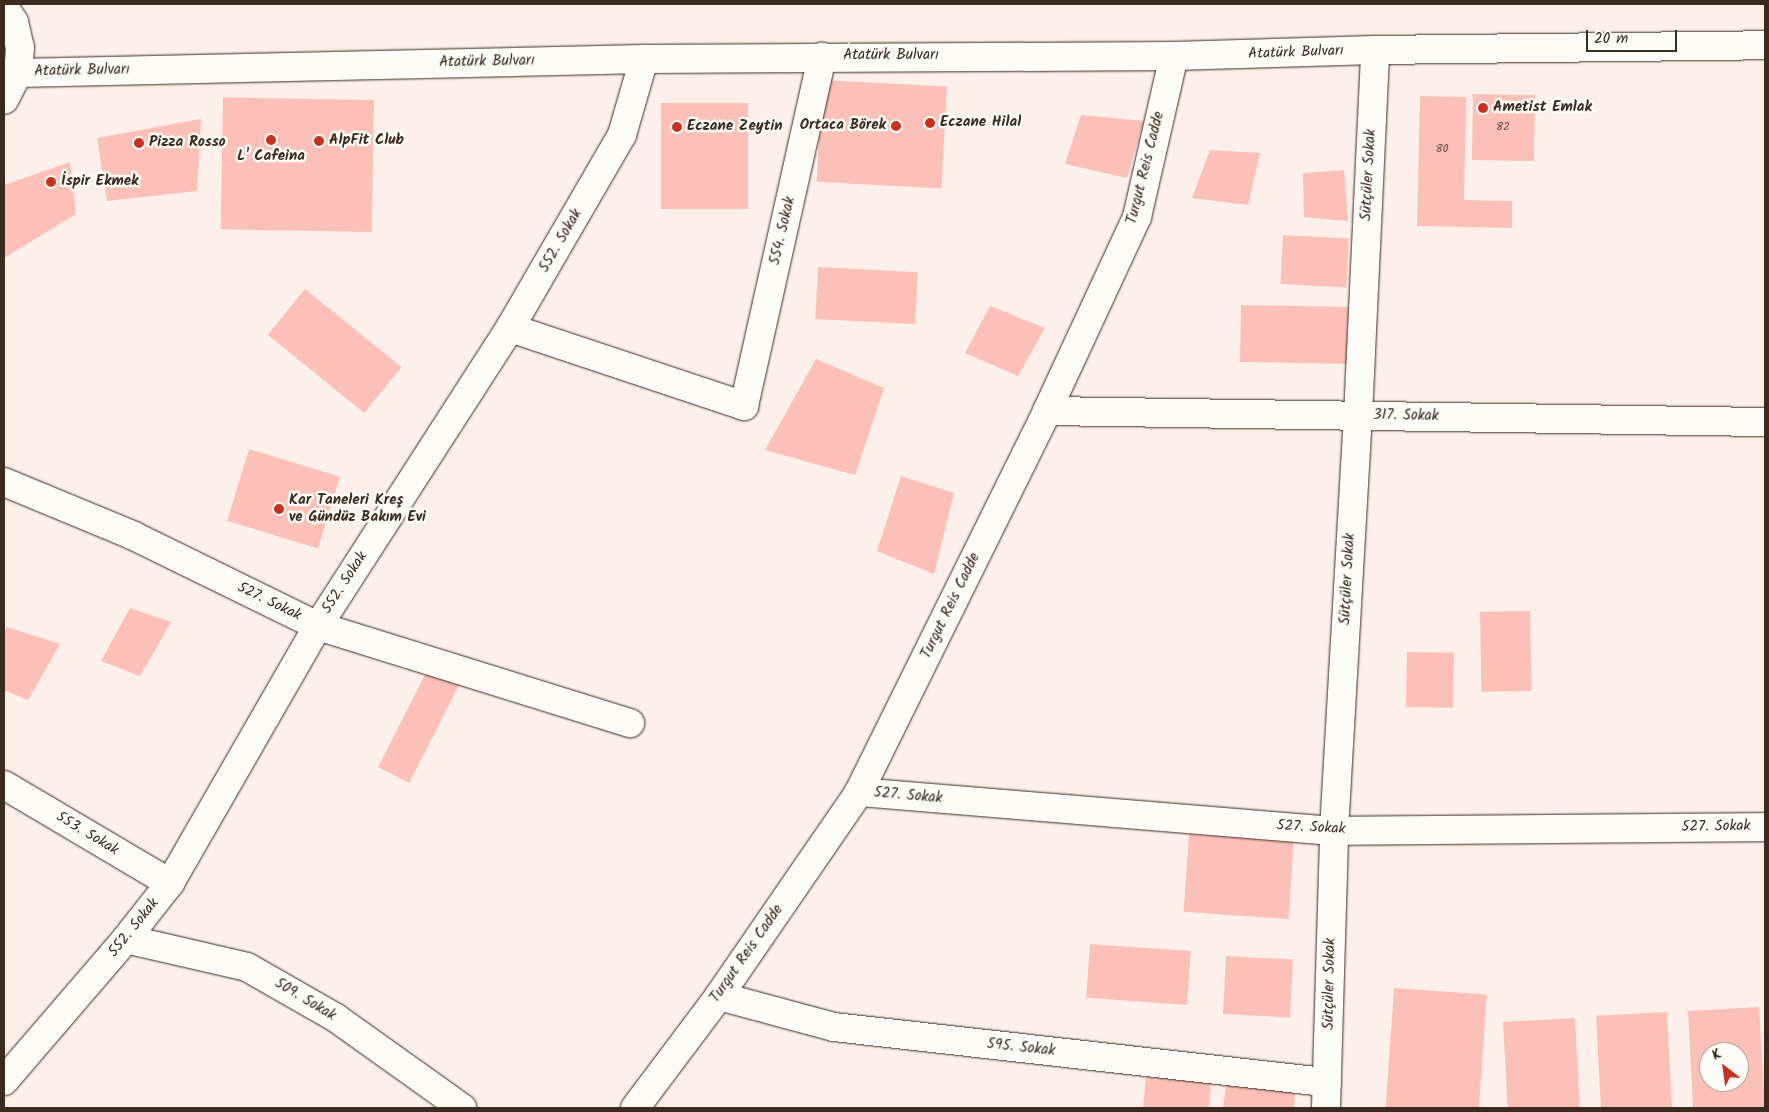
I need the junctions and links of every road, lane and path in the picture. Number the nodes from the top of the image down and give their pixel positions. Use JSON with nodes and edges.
{"nodes":[{"id":1,"x":4,"y":6,"type":"edge"},
{"id":2,"x":1765,"y":46,"type":"edge"},
{"id":3,"x":1375,"y":50,"type":"junction"},
{"id":4,"x":822,"y":56,"type":"junction"},
{"id":5,"x":1174,"y":56,"type":"junction"},
{"id":6,"x":644,"y":59,"type":"junction"},
{"id":7,"x":18,"y":73,"type":"junction"},
{"id":8,"x":4,"y":100,"type":"edge"},
{"id":9,"x":510,"y":328,"type":"junction"},
{"id":10,"x":1047,"y":411,"type":"junction"},
{"id":11,"x":1358,"y":416,"type":"junction"},
{"id":12,"x":1765,"y":422,"type":"edge"},
{"id":13,"x":4,"y":482,"type":"edge"},
{"id":14,"x":318,"y":626,"type":"junction"},
{"id":15,"x":630,"y":723,"type":"dead end"},
{"id":16,"x":4,"y":785,"type":"edge"},
{"id":17,"x":859,"y":792,"type":"junction"},
{"id":18,"x":1765,"y":826,"type":"edge"},
{"id":19,"x":1334,"y":831,"type":"junction"},
{"id":20,"x":170,"y":883,"type":"junction"},
{"id":21,"x":126,"y":939,"type":"junction"},
{"id":22,"x":719,"y":996,"type":"junction"},
{"id":23,"x":4,"y":1081,"type":"edge"},
{"id":24,"x":1327,"y":1095,"type":"edge"},
{"id":25,"x":462,"y":1108,"type":"edge"},
{"id":26,"x":635,"y":1108,"type":"edge"}],
"edges":[{"from":1,"to":7,"type":"street"},
{"from":2,"to":3,"type":"street","name":"Atatürk Bulvarı"},
{"from":3,"to":5,"type":"street","name":"Atatürk Bulvarı"},
{"from":3,"to":11,"type":"street","name":"Sütçüler Sokak"},
{"from":4,"to":5,"type":"street","name":"Atatürk Bulvarı"},
{"from":4,"to":6,"type":"street","name":"Atatürk Bulvarı"},
{"from":4,"to":9,"type":"street","name":"554. Sokak"},
{"from":5,"to":10,"type":"street","name":"Turgut Reis Cadde"},
{"from":6,"to":7,"type":"street","name":"Atatürk Bulvarı"},
{"from":6,"to":9,"type":"street","name":"552. Sokak"},
{"from":7,"to":8,"type":"street"},
{"from":9,"to":14,"type":"street","name":"552. Sokak"},
{"from":10,"to":11,"type":"street","name":"317. Sokak"},
{"from":10,"to":17,"type":"street","name":"Turgut Reis Cadde"},
{"from":11,"to":12,"type":"street","name":"317. Sokak"},
{"from":11,"to":19,"type":"street","name":"Sütçüler Sokak"},
{"from":13,"to":14,"type":"street","name":"527. Sokak"},
{"from":14,"to":15,"type":"street","name":"527. Sokak"},
{"from":14,"to":20,"type":"street","name":"552. Sokak"},
{"from":16,"to":20,"type":"street","name":"553. Sokak"},
{"from":17,"to":19,"type":"street","name":"527. Sokak"},
{"from":17,"to":22,"type":"street","name":"Turgut Reis Cadde"},
{"from":18,"to":19,"type":"street","name":"527. Sokak"},
{"from":19,"to":24,"type":"street","name":"Sütçüler Sokak"},
{"from":20,"to":21,"type":"street","name":"552. Sokak"},
{"from":21,"to":23,"type":"street","name":"552. Sokak"},
{"from":21,"to":25,"type":"street","name":"509. Sokak"},
{"from":22,"to":24,"type":"street","name":"595. Sokak"},
{"from":22,"to":26,"type":"street","name":"Turgut Reis Cadde"}]}
